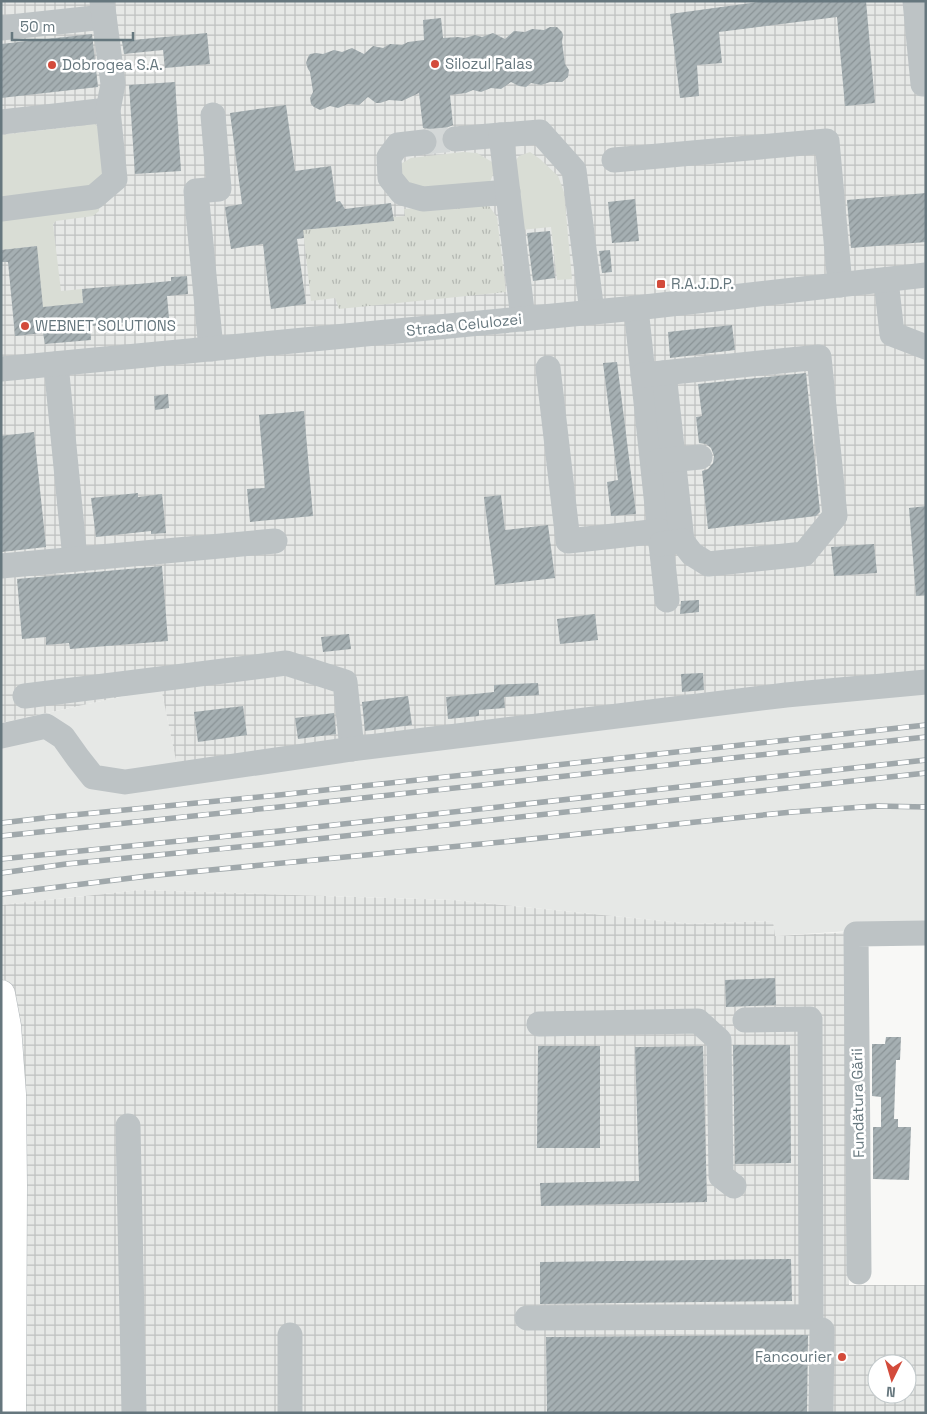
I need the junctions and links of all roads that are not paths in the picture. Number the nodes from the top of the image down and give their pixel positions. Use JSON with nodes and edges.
{"nodes":[{"id":1,"x":915,"y":1,"type":"edge"},
{"id":2,"x":103,"y":9,"type":"edge"},
{"id":3,"x":1,"y":28,"type":"edge"},
{"id":4,"x":926,"y":83,"type":"edge"},
{"id":5,"x":108,"y":110,"type":"junction"},
{"id":6,"x":213,"y":115,"type":"dead end"},
{"id":7,"x":1,"y":122,"type":"edge"},
{"id":8,"x":501,"y":135,"type":"junction"},
{"id":9,"x":455,"y":139,"type":"tunnel mouth"},
{"id":10,"x":424,"y":142,"type":"tunnel mouth"},
{"id":11,"x":614,"y":160,"type":"dead end"},
{"id":12,"x":508,"y":192,"type":"junction"},
{"id":13,"x":1,"y":209,"type":"edge"},
{"id":14,"x":926,"y":275,"type":"edge"},
{"id":15,"x":886,"y":280,"type":"junction"},
{"id":16,"x":840,"y":285,"type":"junction"},
{"id":17,"x":636,"y":308,"type":"junction"},
{"id":18,"x":592,"y":312,"type":"junction"},
{"id":19,"x":523,"y":319,"type":"junction"},
{"id":20,"x":926,"y":348,"type":"edge"},
{"id":21,"x":211,"y":349,"type":"junction"},
{"id":22,"x":56,"y":364,"type":"junction"},
{"id":23,"x":548,"y":368,"type":"dead end"},
{"id":24,"x":1,"y":369,"type":"edge"},
{"id":25,"x":654,"y":374,"type":"junction"},
{"id":26,"x":700,"y":457,"type":"dead end"},
{"id":27,"x":663,"y":461,"type":"junction"},
{"id":28,"x":667,"y":539,"type":"junction"},
{"id":29,"x":275,"y":541,"type":"dead end"},
{"id":30,"x":75,"y":560,"type":"junction"},
{"id":31,"x":1,"y":566,"type":"edge"},
{"id":32,"x":667,"y":600,"type":"dead end"},
{"id":33,"x":926,"y":682,"type":"edge"},
{"id":34,"x":53,"y":693,"type":"junction"},
{"id":35,"x":25,"y":696,"type":"dead end"},
{"id":36,"x":46,"y":726,"type":"junction"},
{"id":37,"x":1,"y":736,"type":"edge"},
{"id":38,"x":352,"y":748,"type":"junction"},
{"id":39,"x":926,"y":933,"type":"edge"},
{"id":40,"x":1,"y":994,"type":"edge"},
{"id":41,"x":745,"y":1020,"type":"dead end"},
{"id":42,"x":539,"y":1024,"type":"dead end"},
{"id":43,"x":128,"y":1126,"type":"dead end"},
{"id":44,"x":734,"y":1186,"type":"dead end"},
{"id":45,"x":859,"y":1272,"type":"dead end"},
{"id":46,"x":527,"y":1318,"type":"dead end"},
{"id":47,"x":822,"y":1330,"type":"dead end"},
{"id":48,"x":290,"y":1335,"type":"dead end"},
{"id":49,"x":12,"y":1413,"type":"edge"},
{"id":50,"x":134,"y":1413,"type":"edge"},
{"id":51,"x":290,"y":1413,"type":"edge"},
{"id":52,"x":821,"y":1413,"type":"edge"}],
"edges":[{"from":1,"to":4,"type":"street"},
{"from":2,"to":3,"type":"street"},
{"from":2,"to":5,"type":"street"},
{"from":5,"to":7,"type":"street"},
{"from":5,"to":13,"type":"street"},
{"from":6,"to":21,"type":"street"},
{"from":8,"to":9,"type":"street"},
{"from":8,"to":12,"type":"street"},
{"from":8,"to":18,"type":"street"},
{"from":10,"to":12,"type":"street"},
{"from":11,"to":16,"type":"street"},
{"from":12,"to":19,"type":"street"},
{"from":14,"to":15,"type":"street","name":"Strada Celulozei"},
{"from":15,"to":16,"type":"street","name":"Strada Celulozei"},
{"from":15,"to":20,"type":"street"},
{"from":16,"to":17,"type":"street","name":"Strada Celulozei"},
{"from":17,"to":18,"type":"street","name":"Strada Celulozei"},
{"from":17,"to":25,"type":"street"},
{"from":18,"to":19,"type":"street","name":"Strada Celulozei"},
{"from":19,"to":21,"type":"street","name":"Strada Celulozei"},
{"from":21,"to":22,"type":"street","name":"Strada Celulozei"},
{"from":22,"to":24,"type":"street","name":"Strada Celulozei"},
{"from":22,"to":30,"type":"street"},
{"from":23,"to":28,"type":"street"},
{"from":25,"to":27,"type":"street"},
{"from":25,"to":28,"type":"street"},
{"from":26,"to":27,"type":"street"},
{"from":27,"to":28,"type":"street"},
{"from":28,"to":32,"type":"street"},
{"from":29,"to":30,"type":"street"},
{"from":30,"to":31,"type":"street"},
{"from":33,"to":38,"type":"street"},
{"from":34,"to":35,"type":"street"},
{"from":34,"to":36,"type":"street"},
{"from":34,"to":38,"type":"street"},
{"from":36,"to":37,"type":"street"},
{"from":36,"to":38,"type":"street"},
{"from":39,"to":45,"type":"street","name":"Fundătura Gării"},
{"from":40,"to":49,"type":"main road"},
{"from":41,"to":46,"type":"street"},
{"from":42,"to":44,"type":"street"},
{"from":43,"to":50,"type":"street"},
{"from":47,"to":52,"type":"street"},
{"from":48,"to":51,"type":"street"}]}
